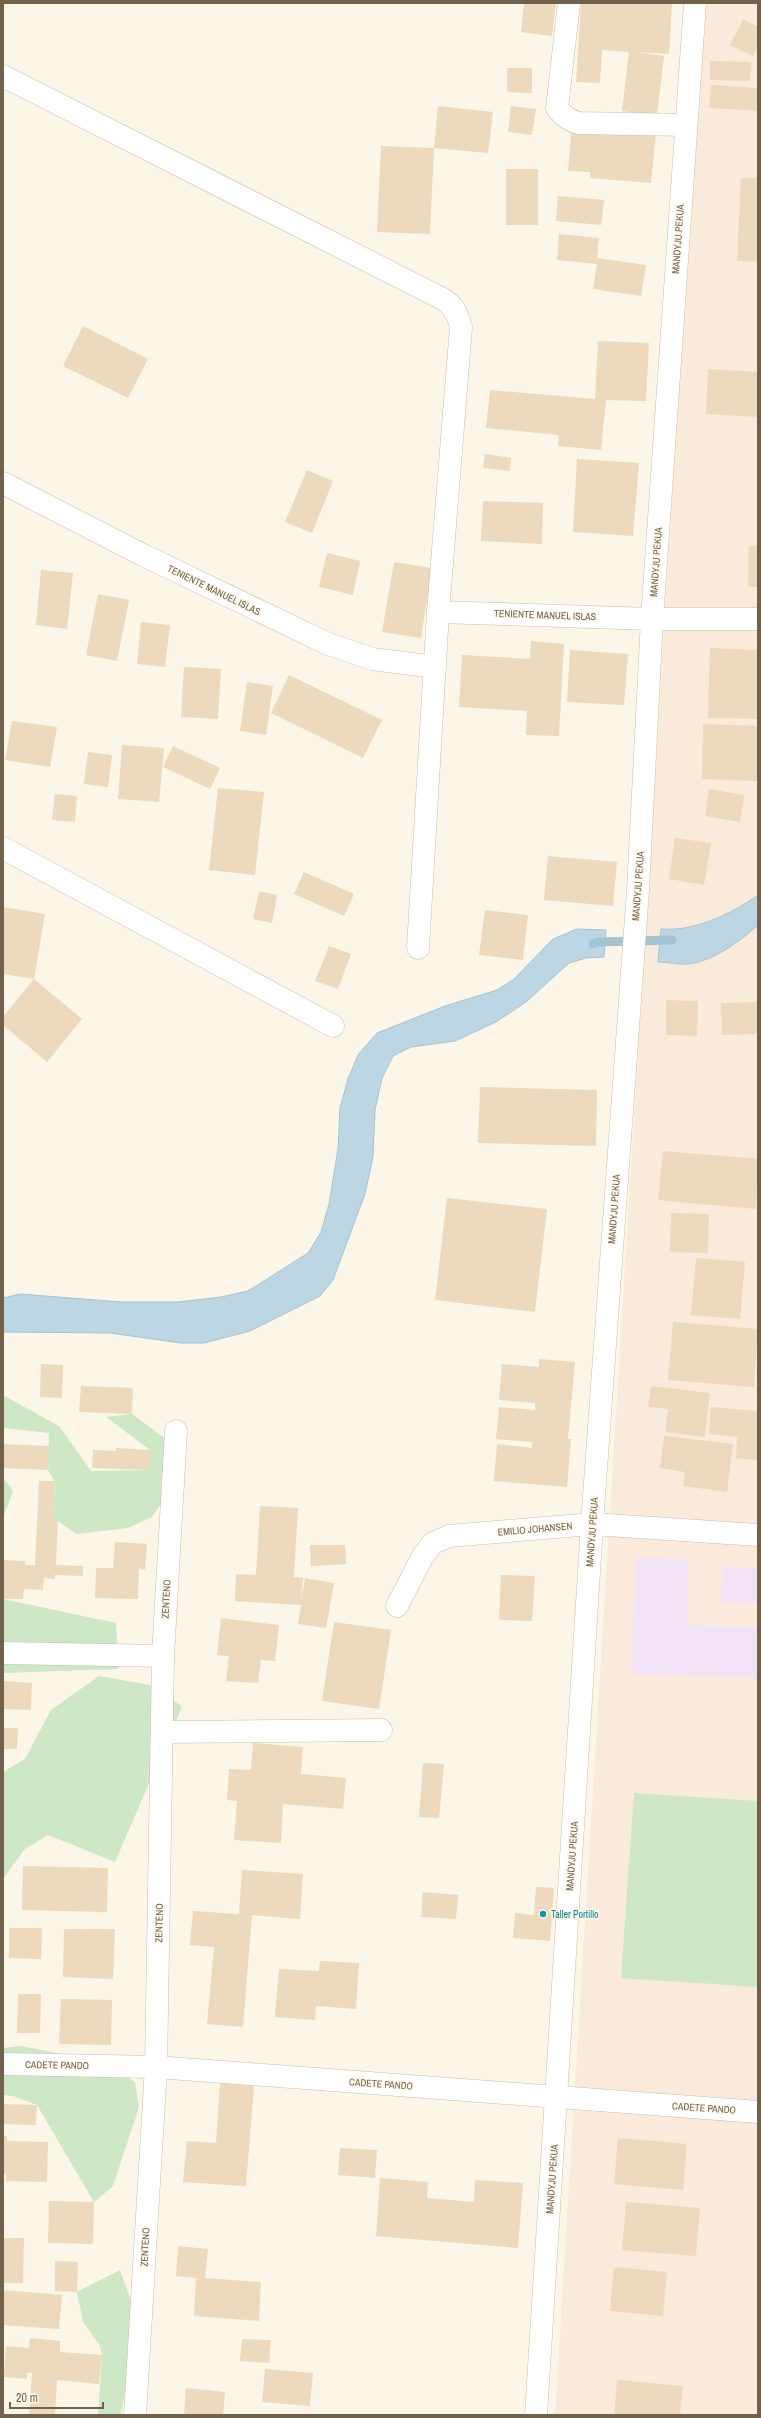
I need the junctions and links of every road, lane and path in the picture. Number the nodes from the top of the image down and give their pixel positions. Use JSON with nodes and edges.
{"nodes":[{"id":1,"x":569,"y":3,"type":"edge"},
{"id":2,"x":695,"y":3,"type":"edge"},
{"id":3,"x":3,"y":76,"type":"edge"},
{"id":4,"x":686,"y":125,"type":"junction"},
{"id":5,"x":3,"y":483,"type":"edge"},
{"id":6,"x":438,"y":612,"type":"junction"},
{"id":7,"x":652,"y":619,"type":"junction"},
{"id":8,"x":758,"y":619,"type":"edge"},
{"id":9,"x":435,"y":667,"type":"junction"},
{"id":10,"x":3,"y":848,"type":"edge"},
{"id":11,"x":418,"y":948,"type":"dead end"},
{"id":12,"x":333,"y":1026,"type":"dead end"},
{"id":13,"x":176,"y":1431,"type":"dead end"},
{"id":14,"x":592,"y":1524,"type":"junction"},
{"id":15,"x":758,"y":1535,"type":"edge"},
{"id":16,"x":397,"y":1606,"type":"dead end"},
{"id":17,"x":3,"y":1653,"type":"edge"},
{"id":18,"x":163,"y":1656,"type":"junction"},
{"id":19,"x":381,"y":1730,"type":"dead end"},
{"id":20,"x":163,"y":1732,"type":"junction"},
{"id":21,"x":3,"y":2064,"type":"edge"},
{"id":22,"x":156,"y":2067,"type":"junction"},
{"id":23,"x":557,"y":2097,"type":"junction"},
{"id":24,"x":758,"y":2112,"type":"edge"},
{"id":25,"x":135,"y":2415,"type":"edge"},
{"id":26,"x":536,"y":2415,"type":"edge"}],
"edges":[{"from":1,"to":4,"type":"street"},
{"from":2,"to":4,"type":"street","name":"MANDYJU PEKUA"},
{"from":3,"to":6,"type":"street"},
{"from":4,"to":7,"type":"street","name":"MANDYJU PEKUA"},
{"from":5,"to":9,"type":"street","name":"TENIENTE MANUEL ISLAS"},
{"from":6,"to":7,"type":"street","name":"TENIENTE MANUEL ISLAS"},
{"from":6,"to":9,"type":"street"},
{"from":7,"to":8,"type":"street","name":"TENIENTE MANUEL ISLAS"},
{"from":7,"to":14,"type":"street","name":"MANDYJU PEKUA"},
{"from":9,"to":11,"type":"street"},
{"from":10,"to":12,"type":"street"},
{"from":13,"to":18,"type":"street","name":"ZENTENO"},
{"from":14,"to":15,"type":"street","name":"EMILIO JOHANSEN"},
{"from":14,"to":16,"type":"street","name":"EMILIO JOHANSEN"},
{"from":14,"to":23,"type":"street","name":"MANDYJU PEKUA"},
{"from":17,"to":18,"type":"street"},
{"from":18,"to":20,"type":"street","name":"ZENTENO"},
{"from":19,"to":20,"type":"street"},
{"from":20,"to":22,"type":"street","name":"ZENTENO"},
{"from":21,"to":22,"type":"street","name":"CADETE PANDO"},
{"from":22,"to":23,"type":"street","name":"CADETE PANDO"},
{"from":22,"to":25,"type":"street","name":"ZENTENO"},
{"from":23,"to":24,"type":"street","name":"CADETE PANDO"},
{"from":23,"to":26,"type":"street","name":"MANDYJU PEKUA"}]}
